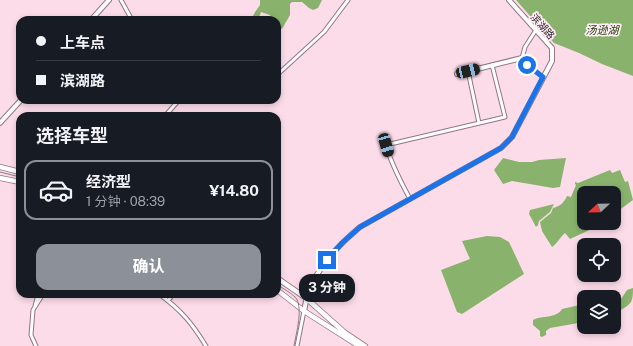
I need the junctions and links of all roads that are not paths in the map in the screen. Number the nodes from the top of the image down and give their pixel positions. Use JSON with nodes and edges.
{"nodes":[{"id":1,"x":109,"y":0,"type":"edge"},
{"id":2,"x":121,"y":0,"type":"edge"},
{"id":3,"x":348,"y":0,"type":"edge"},
{"id":4,"x":509,"y":0,"type":"edge"},
{"id":5,"x":95,"y":16,"type":"edge"},
{"id":6,"x":130,"y":16,"type":"edge"},
{"id":7,"x":536,"y":30,"type":"junction"},
{"id":8,"x":522,"y":58,"type":"junction"},
{"id":9,"x":492,"y":65,"type":"junction"},
{"id":10,"x":468,"y":71,"type":"junction"},
{"id":11,"x":281,"y":72,"type":"edge"},
{"id":12,"x":457,"y":74,"type":"dead end"},
{"id":13,"x":543,"y":77,"type":"junction"},
{"id":14,"x":17,"y":104,"type":"edge"},
{"id":15,"x":175,"y":104,"type":"edge"},
{"id":16,"x":168,"y":112,"type":"edge"},
{"id":17,"x":0,"y":123,"type":"edge"},
{"id":18,"x":479,"y":123,"type":"junction"},
{"id":19,"x":0,"y":168,"type":"edge"},
{"id":20,"x":16,"y":171,"type":"edge"},
{"id":21,"x":0,"y":178,"type":"edge"},
{"id":22,"x":16,"y":181,"type":"edge"},
{"id":23,"x":410,"y":199,"type":"junction"},
{"id":24,"x":281,"y":281,"type":"edge"},
{"id":25,"x":281,"y":293,"type":"edge"},
{"id":26,"x":37,"y":298,"type":"edge"},
{"id":27,"x":40,"y":298,"type":"edge"},
{"id":28,"x":164,"y":298,"type":"edge"},
{"id":29,"x":170,"y":298,"type":"edge"},
{"id":30,"x":306,"y":298,"type":"junction"},
{"id":31,"x":168,"y":301,"type":"junction"},
{"id":32,"x":33,"y":310,"type":"junction"},
{"id":33,"x":304,"y":311,"type":"junction"},
{"id":34,"x":36,"y":346,"type":"edge"},
{"id":35,"x":206,"y":346,"type":"edge"},
{"id":36,"x":297,"y":346,"type":"edge"},
{"id":37,"x":359,"y":346,"type":"edge"},
{"id":38,"x":365,"y":346,"type":"edge"}],
"edges":[{"from":1,"to":5,"type":"street"},
{"from":2,"to":6,"type":"street"},
{"from":3,"to":11,"type":"street"},
{"from":4,"to":7,"type":"street","name":"滨湖路"},
{"from":7,"to":8,"type":"street"},
{"from":7,"to":13,"type":"street","name":"滨湖路"},
{"from":8,"to":9,"type":"street"},
{"from":8,"to":13,"type":"street"},
{"from":9,"to":10,"type":"street"},
{"from":9,"to":18,"type":"street"},
{"from":10,"to":12,"type":"street"},
{"from":10,"to":18,"type":"street"},
{"from":13,"to":23,"type":"street","name":"滨湖路"},
{"from":14,"to":17,"type":"street"},
{"from":15,"to":16,"type":"street"},
{"from":18,"to":23,"type":"street"},
{"from":19,"to":20,"type":"main road"},
{"from":21,"to":22,"type":"main road"},
{"from":23,"to":30,"type":"street","name":"滨湖路"},
{"from":24,"to":30,"type":"main road"},
{"from":25,"to":33,"type":"main road"},
{"from":26,"to":32,"type":"street"},
{"from":27,"to":32,"type":"street"},
{"from":28,"to":31,"type":"street"},
{"from":29,"to":31,"type":"street"},
{"from":30,"to":33,"type":"street","name":"滨湖路"},
{"from":30,"to":38,"type":"main road"},
{"from":31,"to":35,"type":"street"},
{"from":32,"to":34,"type":"street"},
{"from":33,"to":36,"type":"street"},
{"from":33,"to":37,"type":"main road"}]}
